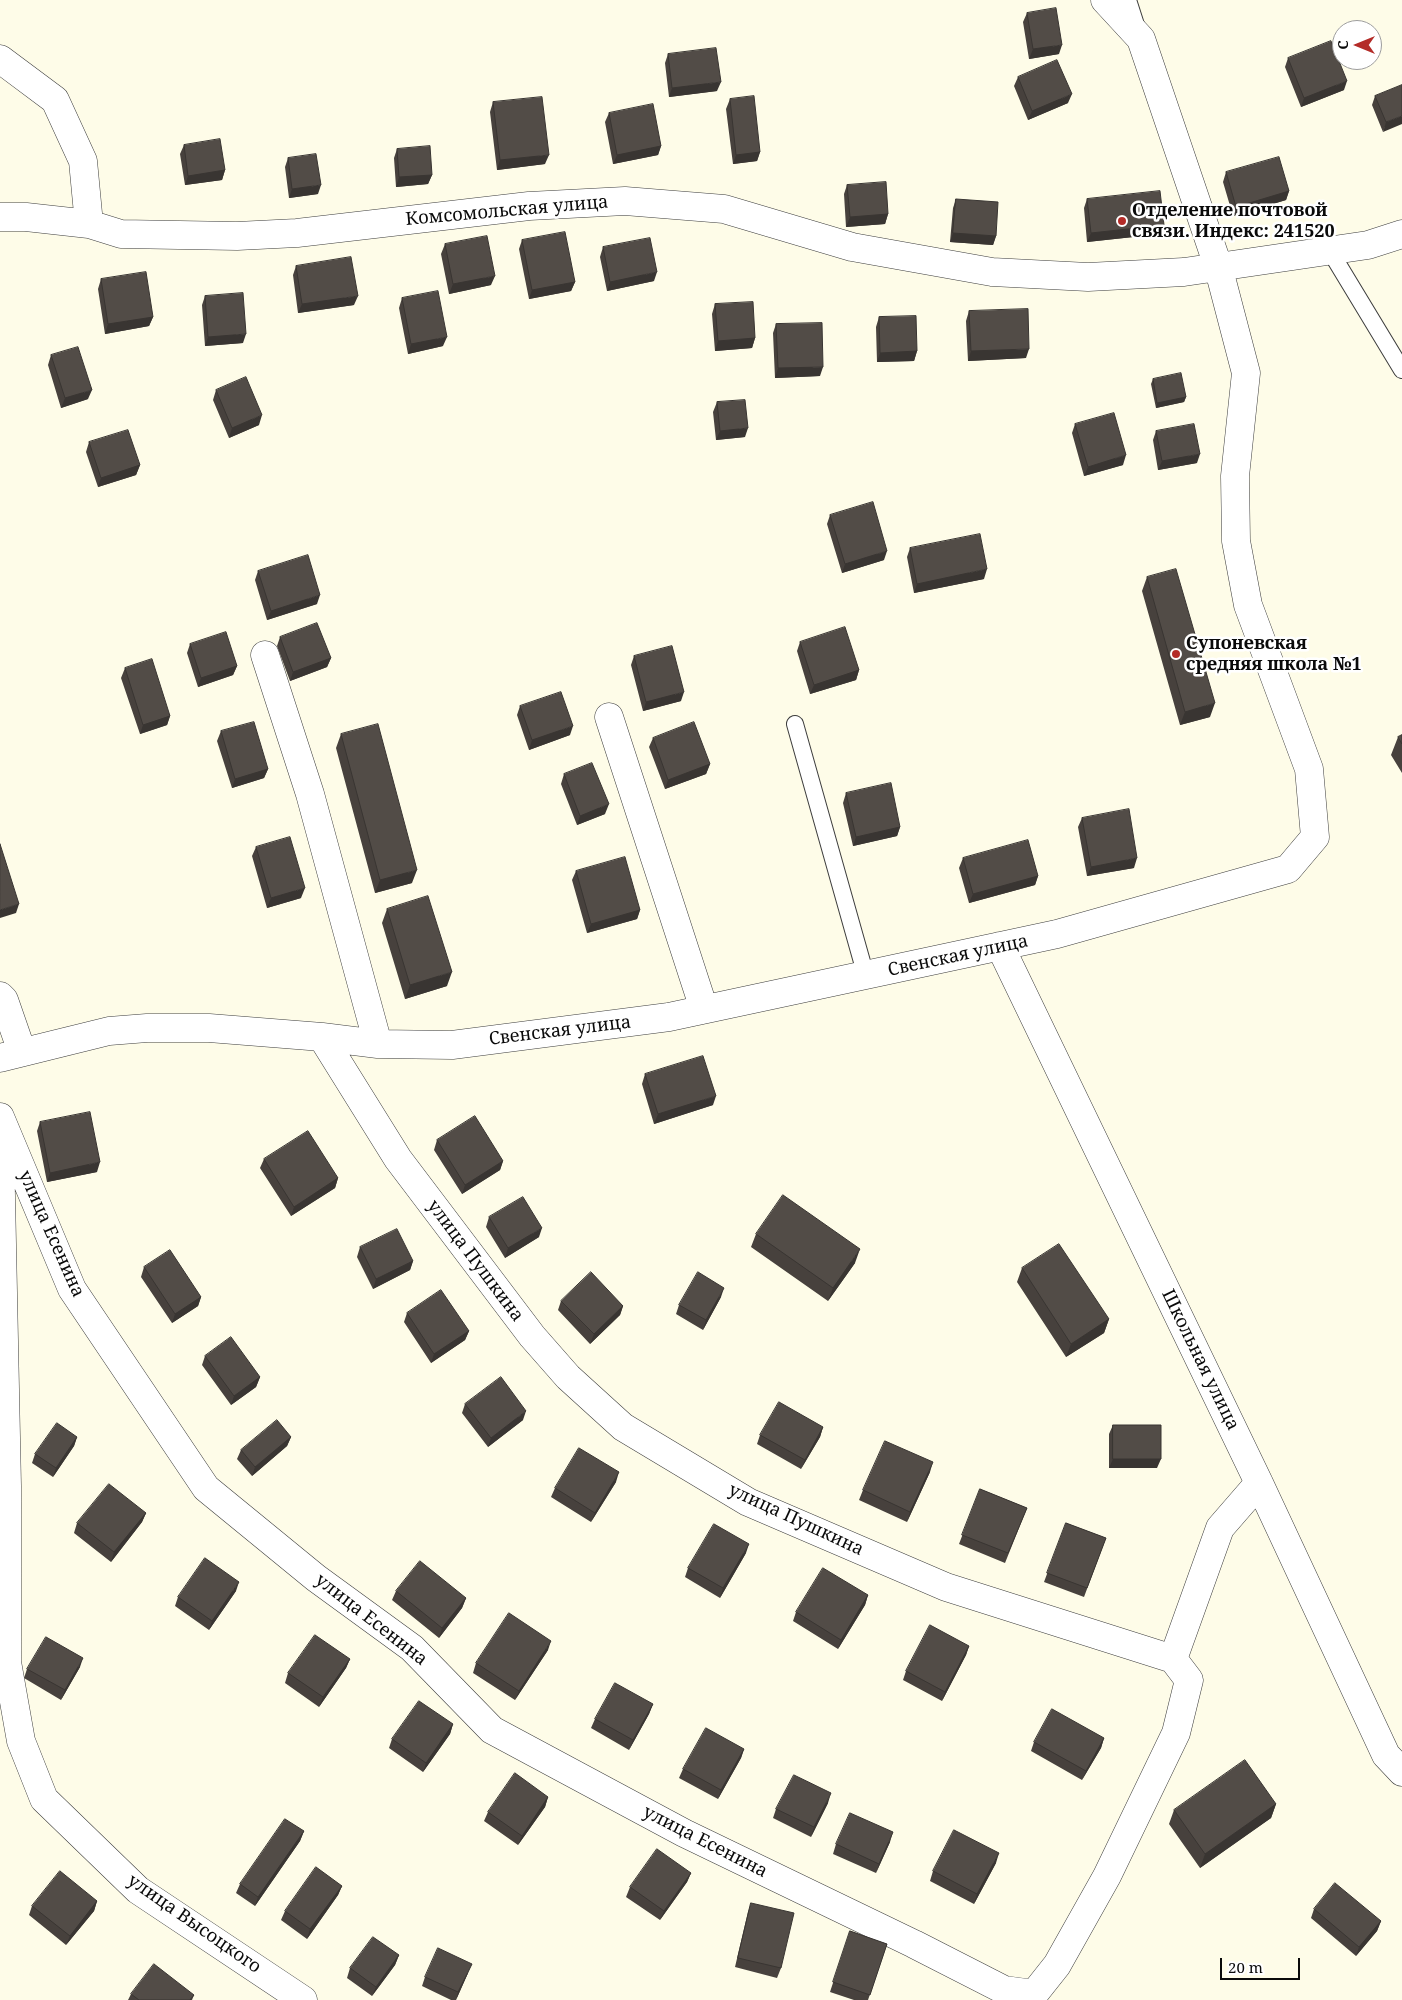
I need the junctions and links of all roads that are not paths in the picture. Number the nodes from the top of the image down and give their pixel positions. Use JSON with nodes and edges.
{"nodes":[{"id":1,"x":1105,"y":0,"type":"edge"},
{"id":2,"x":1128,"y":0,"type":"edge"},
{"id":3,"x":1141,"y":39,"type":"junction"},
{"id":4,"x":0,"y":59,"type":"edge"},
{"id":5,"x":0,"y":217,"type":"edge"},
{"id":6,"x":89,"y":224,"type":"junction"},
{"id":7,"x":1402,"y":234,"type":"edge"},
{"id":8,"x":1330,"y":250,"type":"junction"},
{"id":9,"x":1218,"y":266,"type":"junction"},
{"id":10,"x":1402,"y":370,"type":"edge"},
{"id":11,"x":265,"y":655,"type":"dead end"},
{"id":12,"x":609,"y":717,"type":"dead end"},
{"id":13,"x":795,"y":724,"type":"dead end"},
{"id":14,"x":1000,"y":946,"type":"junction"},
{"id":15,"x":866,"y":976,"type":"junction"},
{"id":16,"x":0,"y":996,"type":"edge"},
{"id":17,"x":704,"y":1009,"type":"junction"},
{"id":18,"x":322,"y":1037,"type":"junction"},
{"id":19,"x":378,"y":1044,"type":"junction"},
{"id":20,"x":11,"y":1055,"type":"edge"},
{"id":21,"x":0,"y":1117,"type":"edge"},
{"id":22,"x":0,"y":1148,"type":"edge"},
{"id":23,"x":1259,"y":1482,"type":"junction"},
{"id":24,"x":1173,"y":1659,"type":"junction"},
{"id":25,"x":1402,"y":1772,"type":"edge"},
{"id":26,"x":303,"y":2000,"type":"edge"}],
"edges":[{"from":1,"to":3,"type":"street"},
{"from":2,"to":3,"type":"lane"},
{"from":3,"to":9,"type":"street"},
{"from":4,"to":6,"type":"street"},
{"from":5,"to":6,"type":"street","name":"Комсомольская улица"},
{"from":6,"to":9,"type":"street","name":"Комсомольская улица"},
{"from":7,"to":8,"type":"street","name":"Комсомольская улица"},
{"from":8,"to":9,"type":"street","name":"Комсомольская улица"},
{"from":8,"to":10,"type":"lane"},
{"from":9,"to":14,"type":"street","name":"Свенская улица"},
{"from":11,"to":19,"type":"street"},
{"from":12,"to":17,"type":"street"},
{"from":13,"to":15,"type":"lane"},
{"from":14,"to":15,"type":"street","name":"Свенская улица"},
{"from":14,"to":23,"type":"street","name":"Школьная улица"},
{"from":15,"to":17,"type":"street","name":"Свенская улица"},
{"from":16,"to":20,"type":"street"},
{"from":17,"to":19,"type":"street","name":"Свенская улица"},
{"from":18,"to":19,"type":"street","name":"Свенская улица"},
{"from":18,"to":20,"type":"street","name":"Свенская улица"},
{"from":18,"to":24,"type":"street","name":"улица Пушкина"},
{"from":21,"to":24,"type":"street","name":"улица Есенина"},
{"from":22,"to":26,"type":"street","name":"улица Высоцкого"},
{"from":23,"to":24,"type":"street"},
{"from":23,"to":25,"type":"street","name":"Школьная улица"}]}
